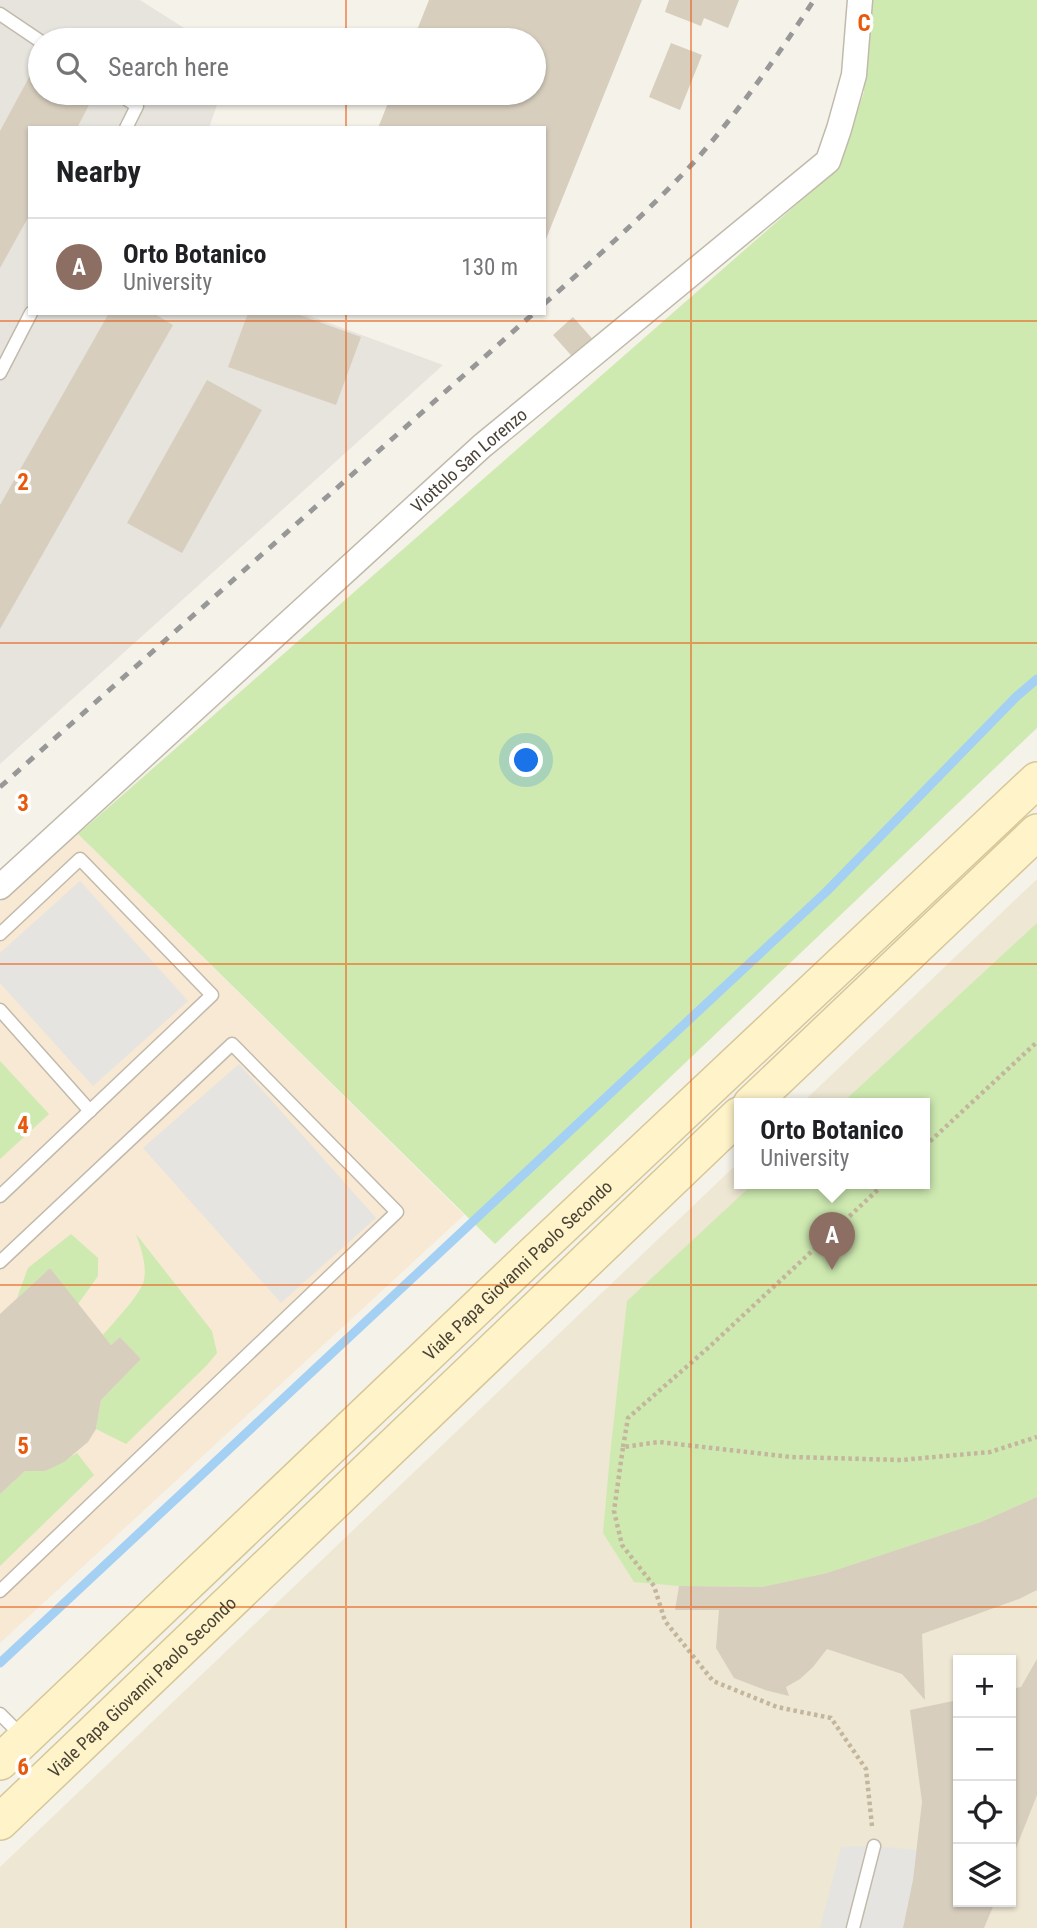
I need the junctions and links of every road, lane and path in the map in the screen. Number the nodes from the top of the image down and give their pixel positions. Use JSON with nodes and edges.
{"nodes":[{"id":1,"x":860,"y":0,"type":"edge"},
{"id":2,"x":0,"y":14,"type":"edge"},
{"id":3,"x":28,"y":33,"type":"edge"},
{"id":4,"x":135,"y":105,"type":"edge"},
{"id":5,"x":126,"y":126,"type":"edge"},
{"id":6,"x":30,"y":315,"type":"edge"},
{"id":7,"x":0,"y":373,"type":"edge"},
{"id":8,"x":1037,"y":780,"type":"edge"},
{"id":9,"x":1037,"y":832,"type":"edge"},
{"id":10,"x":0,"y":887,"type":"edge"},
{"id":11,"x":0,"y":934,"type":"edge"},
{"id":12,"x":0,"y":1010,"type":"edge"},
{"id":13,"x":1037,"y":1042,"type":"edge"},
{"id":14,"x":757,"y":1098,"type":"edge"},
{"id":15,"x":90,"y":1111,"type":"junction"},
{"id":16,"x":734,"y":1120,"type":"edge"},
{"id":17,"x":930,"y":1141,"type":"edge"},
{"id":18,"x":879,"y":1189,"type":"edge"},
{"id":19,"x":0,"y":1196,"type":"edge"},
{"id":20,"x":0,"y":1262,"type":"edge"},
{"id":21,"x":1037,"y":1437,"type":"edge"},
{"id":22,"x":623,"y":1447,"type":"junction"},
{"id":23,"x":0,"y":1591,"type":"edge"},
{"id":24,"x":9,"y":1723,"type":"edge"},
{"id":25,"x":0,"y":1762,"type":"edge"},
{"id":26,"x":0,"y":1822,"type":"edge"},
{"id":27,"x":874,"y":1846,"type":"joint"},
{"id":28,"x":853,"y":1928,"type":"edge"}],
"edges":[{"from":1,"to":10,"type":"street","name":"Viottolo San Lorenzo"},
{"from":2,"to":3,"type":"lane"},
{"from":4,"to":5,"type":"lane"},
{"from":6,"to":7,"type":"lane"},
{"from":8,"to":24,"type":"main road","name":"Viale Papa Giovanni Paolo Secondo"},
{"from":9,"to":14,"type":"main road"},
{"from":11,"to":15,"type":"lane"},
{"from":12,"to":15,"type":"lane"},
{"from":13,"to":17,"type":"path"},
{"from":15,"to":19,"type":"lane"},
{"from":16,"to":26,"type":"main road","name":"Viale Papa Giovanni Paolo Secondo"},
{"from":18,"to":22,"type":"path"},
{"from":20,"to":23,"type":"lane"},
{"from":21,"to":22,"type":"path"},
{"from":22,"to":27,"type":"path"},
{"from":24,"to":25,"type":"main road","name":"Viale Papa Giovanni Paolo Secondo"},
{"from":27,"to":28,"type":"lane"}]}
